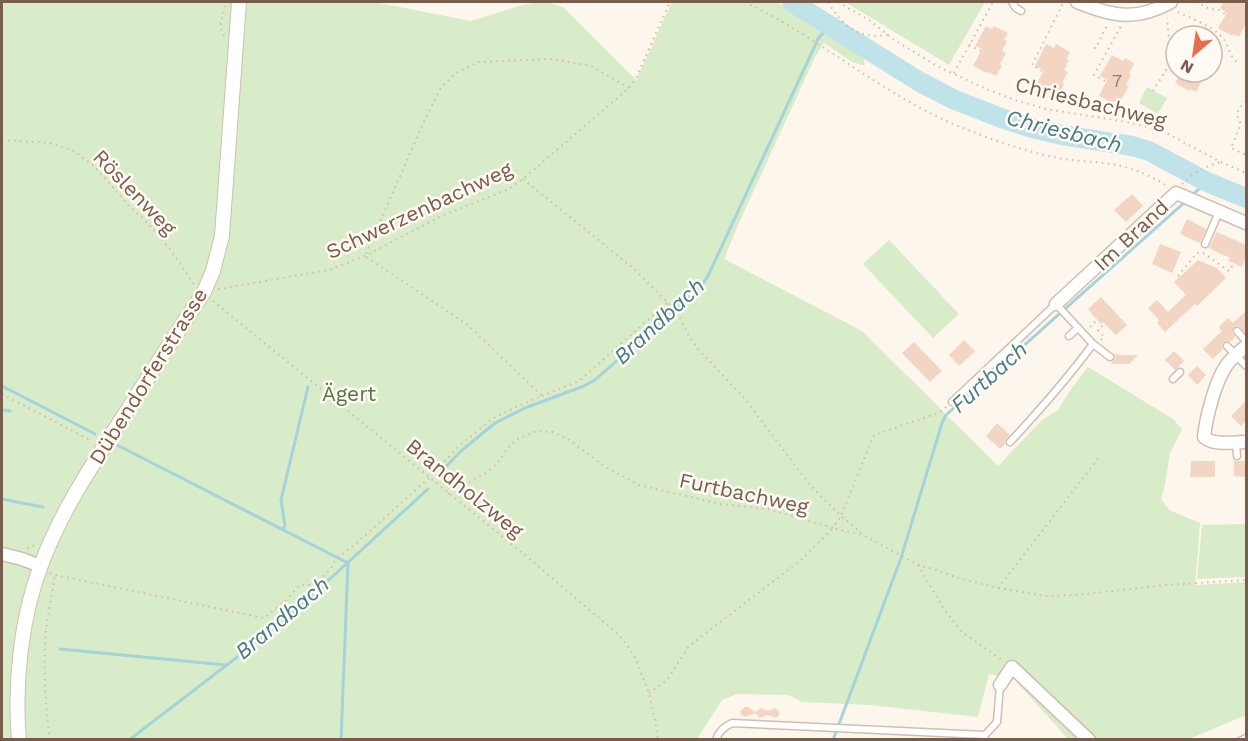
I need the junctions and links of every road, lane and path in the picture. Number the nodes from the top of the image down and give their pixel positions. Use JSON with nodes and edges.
{"nodes":[{"id":1,"x":226,"y":2,"type":"edge"},
{"id":2,"x":238,"y":2,"type":"edge"},
{"id":3,"x":670,"y":2,"type":"edge"},
{"id":4,"x":745,"y":2,"type":"edge"},
{"id":5,"x":828,"y":2,"type":"edge"},
{"id":6,"x":838,"y":2,"type":"edge"},
{"id":7,"x":993,"y":2,"type":"edge"},
{"id":8,"x":1012,"y":2,"type":"edge"},
{"id":9,"x":1077,"y":2,"type":"edge"},
{"id":10,"x":1196,"y":2,"type":"edge"},
{"id":11,"x":1064,"y":3,"type":"dead end"},
{"id":12,"x":1173,"y":6,"type":"edge"},
{"id":13,"x":1021,"y":11,"type":"dead end"},
{"id":14,"x":1225,"y":14,"type":"dead end"},
{"id":15,"x":1166,"y":16,"type":"dead end"},
{"id":16,"x":1108,"y":23,"type":"dead end"},
{"id":17,"x":1167,"y":24,"type":"edge"},
{"id":18,"x":1122,"y":25,"type":"dead end"},
{"id":19,"x":888,"y":35,"type":"junction"},
{"id":20,"x":226,"y":44,"type":"dead end"},
{"id":21,"x":969,"y":45,"type":"junction"},
{"id":22,"x":1094,"y":48,"type":"dead end"},
{"id":23,"x":981,"y":51,"type":"dead end"},
{"id":24,"x":1239,"y":63,"type":"dead end"},
{"id":25,"x":1042,"y":71,"type":"dead end"},
{"id":26,"x":1164,"y":73,"type":"edge"},
{"id":27,"x":953,"y":74,"type":"junction"},
{"id":28,"x":1105,"y":81,"type":"dead end"},
{"id":29,"x":629,"y":88,"type":"junction"},
{"id":30,"x":1153,"y":90,"type":"dead end"},
{"id":31,"x":1246,"y":101,"type":"edge"},
{"id":32,"x":1241,"y":124,"type":"junction"},
{"id":33,"x":1246,"y":126,"type":"edge"},
{"id":34,"x":2,"y":140,"type":"edge"},
{"id":35,"x":1246,"y":155,"type":"edge"},
{"id":36,"x":1221,"y":162,"type":"junction"},
{"id":37,"x":1246,"y":173,"type":"edge"},
{"id":38,"x":523,"y":179,"type":"junction"},
{"id":39,"x":1179,"y":192,"type":"junction"},
{"id":40,"x":1219,"y":212,"type":"junction"},
{"id":41,"x":1246,"y":223,"type":"edge"},
{"id":42,"x":1205,"y":244,"type":"dead end"},
{"id":43,"x":1201,"y":251,"type":"dead end"},
{"id":44,"x":365,"y":256,"type":"junction"},
{"id":45,"x":1233,"y":265,"type":"dead end"},
{"id":46,"x":198,"y":278,"type":"dead end"},
{"id":47,"x":197,"y":290,"type":"junction"},
{"id":48,"x":667,"y":303,"type":"junction"},
{"id":49,"x":1057,"y":305,"type":"junction"},
{"id":50,"x":1104,"y":325,"type":"dead end"},
{"id":51,"x":1078,"y":328,"type":"junction"},
{"id":52,"x":1099,"y":330,"type":"dead end"},
{"id":53,"x":1237,"y":331,"type":"dead end"},
{"id":54,"x":1069,"y":336,"type":"dead end"},
{"id":55,"x":1093,"y":344,"type":"junction"},
{"id":56,"x":1241,"y":348,"type":"edge"},
{"id":57,"x":1110,"y":357,"type":"dead end"},
{"id":58,"x":1246,"y":366,"type":"edge"},
{"id":59,"x":1180,"y":372,"type":"dead end"},
{"id":60,"x":1173,"y":379,"type":"dead end"},
{"id":61,"x":2,"y":394,"type":"edge"},
{"id":62,"x":542,"y":396,"type":"junction"},
{"id":63,"x":952,"y":402,"type":"joint"},
{"id":64,"x":1010,"y":442,"type":"dead end"},
{"id":65,"x":1241,"y":442,"type":"edge"},
{"id":66,"x":103,"y":448,"type":"junction"},
{"id":67,"x":1101,"y":455,"type":"dead end"},
{"id":68,"x":1237,"y":456,"type":"dead end"},
{"id":69,"x":429,"y":478,"type":"junction"},
{"id":70,"x":448,"y":494,"type":"junction"},
{"id":71,"x":841,"y":516,"type":"junction"},
{"id":72,"x":833,"y":528,"type":"junction"},
{"id":73,"x":865,"y":536,"type":"junction"},
{"id":74,"x":42,"y":537,"type":"dead end"},
{"id":75,"x":2,"y":554,"type":"edge"},
{"id":76,"x":22,"y":559,"type":"junction"},
{"id":77,"x":918,"y":565,"type":"junction"},
{"id":78,"x":40,"y":566,"type":"junction"},
{"id":79,"x":55,"y":576,"type":"junction"},
{"id":80,"x":1246,"y":580,"type":"edge"},
{"id":81,"x":998,"y":588,"type":"junction"},
{"id":82,"x":997,"y":656,"type":"dead end"},
{"id":83,"x":1000,"y":685,"type":"joint"},
{"id":84,"x":649,"y":693,"type":"junction"},
{"id":85,"x":985,"y":737,"type":"edge"},
{"id":86,"x":19,"y":740,"type":"edge"},
{"id":87,"x":50,"y":740,"type":"edge"},
{"id":88,"x":658,"y":740,"type":"edge"},
{"id":89,"x":716,"y":740,"type":"edge"},
{"id":90,"x":1089,"y":740,"type":"edge"}],
"edges":[{"from":1,"to":20,"type":"path"},
{"from":2,"to":47,"type":"street","name":"Dübendorferstrasse"},
{"from":3,"to":29,"type":"path","name":"Schwerzenbachweg"},
{"from":4,"to":39,"type":"path"},
{"from":5,"to":19,"type":"path"},
{"from":6,"to":19,"type":"path","name":"Chriesbachweg"},
{"from":7,"to":21,"type":"path"},
{"from":8,"to":13,"type":"lane"},
{"from":9,"to":12,"type":"street"},
{"from":10,"to":14,"type":"path"},
{"from":11,"to":25,"type":"path"},
{"from":12,"to":24,"type":"path"},
{"from":15,"to":17,"type":"path"},
{"from":16,"to":22,"type":"path"},
{"from":18,"to":28,"type":"path"},
{"from":19,"to":27,"type":"path","name":"Chriesbachweg"},
{"from":21,"to":23,"type":"path"},
{"from":21,"to":27,"type":"path"},
{"from":26,"to":30,"type":"path"},
{"from":27,"to":36,"type":"path","name":"Chriesbachweg"},
{"from":29,"to":38,"type":"path","name":"Schwerzenbachweg"},
{"from":29,"to":44,"type":"path"},
{"from":31,"to":32,"type":"path"},
{"from":32,"to":33,"type":"path"},
{"from":32,"to":35,"type":"path"},
{"from":34,"to":47,"type":"path","name":"Röslenweg"},
{"from":36,"to":37,"type":"path","name":"Chriesbachweg"},
{"from":36,"to":39,"type":"path"},
{"from":38,"to":44,"type":"path","name":"Schwerzenbachweg"},
{"from":38,"to":48,"type":"path","name":"Furtbachweg"},
{"from":39,"to":40,"type":"street","name":"Im Brand"},
{"from":39,"to":49,"type":"street","name":"Im Brand"},
{"from":40,"to":41,"type":"street","name":"Im Brand"},
{"from":40,"to":42,"type":"lane"},
{"from":43,"to":45,"type":"path"},
{"from":44,"to":47,"type":"path","name":"Schwerzenbachweg"},
{"from":44,"to":62,"type":"path"},
{"from":46,"to":47,"type":"path"},
{"from":47,"to":66,"type":"street","name":"Dübendorferstrasse"},
{"from":47,"to":69,"type":"path","name":"Brandholzweg"},
{"from":48,"to":62,"type":"path"},
{"from":48,"to":71,"type":"path","name":"Furtbachweg"},
{"from":49,"to":51,"type":"lane"},
{"from":49,"to":63,"type":"lane"},
{"from":50,"to":52,"type":"path"},
{"from":51,"to":54,"type":"lane"},
{"from":51,"to":55,"type":"lane"},
{"from":53,"to":56,"type":"lane"},
{"from":55,"to":57,"type":"lane"},
{"from":55,"to":64,"type":"lane"},
{"from":56,"to":58,"type":"lane"},
{"from":56,"to":65,"type":"street"},
{"from":59,"to":60,"type":"lane"},
{"from":61,"to":66,"type":"path"},
{"from":62,"to":69,"type":"path"},
{"from":63,"to":71,"type":"path"},
{"from":65,"to":68,"type":"lane"},
{"from":66,"to":78,"type":"street","name":"Dübendorferstrasse"},
{"from":67,"to":81,"type":"path"},
{"from":69,"to":70,"type":"path","name":"Brandholzweg"},
{"from":69,"to":79,"type":"path"},
{"from":70,"to":72,"type":"path","name":"Furtbachweg"},
{"from":70,"to":84,"type":"path","name":"Brandholzweg"},
{"from":71,"to":72,"type":"path","name":"Furtbachweg"},
{"from":71,"to":73,"type":"path"},
{"from":72,"to":73,"type":"path"},
{"from":72,"to":84,"type":"path"},
{"from":73,"to":77,"type":"path"},
{"from":74,"to":76,"type":"path"},
{"from":75,"to":76,"type":"street"},
{"from":76,"to":78,"type":"street"},
{"from":77,"to":81,"type":"path"},
{"from":77,"to":82,"type":"path"},
{"from":78,"to":79,"type":"path"},
{"from":78,"to":86,"type":"street","name":"Dübendorferstrasse"},
{"from":79,"to":87,"type":"path"},
{"from":80,"to":81,"type":"path"},
{"from":83,"to":85,"type":"lane"},
{"from":83,"to":90,"type":"street"},
{"from":84,"to":88,"type":"path","name":"Brandholzweg"},
{"from":85,"to":89,"type":"lane"}]}
